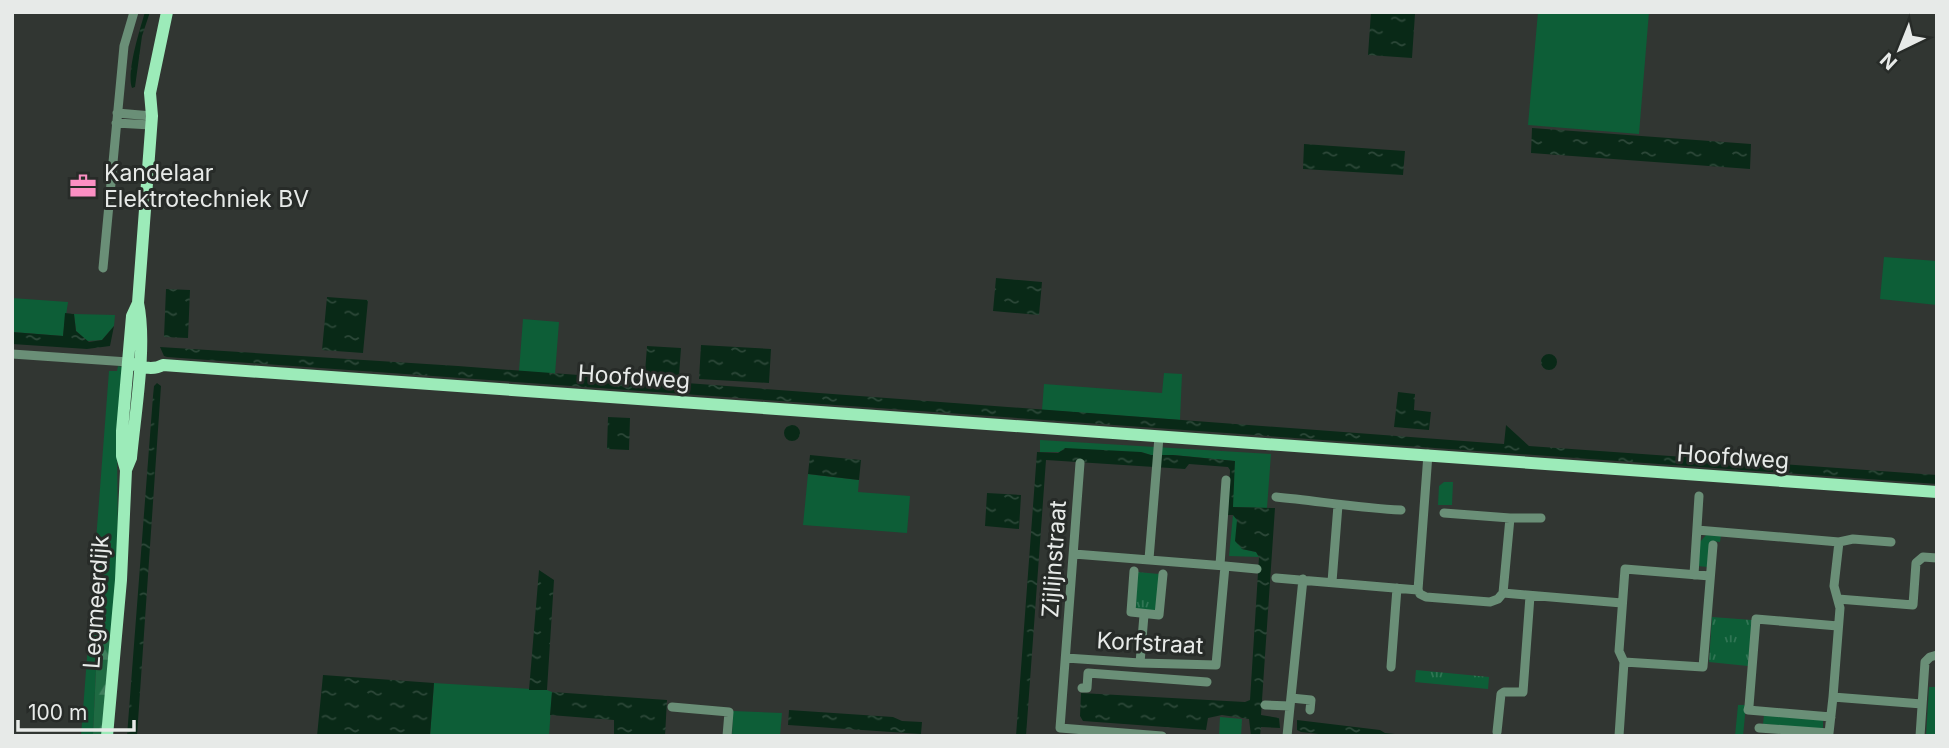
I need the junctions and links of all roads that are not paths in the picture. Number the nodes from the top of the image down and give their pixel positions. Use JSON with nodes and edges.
{"nodes":[{"id":1,"x":134,"y":12,"type":"edge"},
{"id":2,"x":167,"y":12,"type":"edge"},
{"id":3,"x":175,"y":12,"type":"edge"},
{"id":4,"x":117,"y":118,"type":"junction"},
{"id":5,"x":151,"y":121,"type":"junction"},
{"id":6,"x":103,"y":268,"type":"dead end"},
{"id":7,"x":12,"y":354,"type":"edge"},
{"id":8,"x":136,"y":362,"type":"junction"},
{"id":9,"x":1159,"y":437,"type":"junction"},
{"id":10,"x":1428,"y":457,"type":"junction"},
{"id":11,"x":1080,"y":463,"type":"dead end"},
{"id":12,"x":1226,"y":480,"type":"dead end"},
{"id":13,"x":1937,"y":494,"type":"edge"},
{"id":14,"x":1699,"y":496,"type":"dead end"},
{"id":15,"x":1276,"y":498,"type":"dead end"},
{"id":16,"x":1338,"y":505,"type":"junction"},
{"id":17,"x":1401,"y":510,"type":"dead end"},
{"id":18,"x":1444,"y":513,"type":"dead end"},
{"id":19,"x":1541,"y":517,"type":"dead end"},
{"id":20,"x":1510,"y":518,"type":"junction"},
{"id":21,"x":1697,"y":530,"type":"junction"},
{"id":22,"x":1839,"y":542,"type":"junction"},
{"id":23,"x":1891,"y":542,"type":"dead end"},
{"id":24,"x":1713,"y":545,"type":"dead end"},
{"id":25,"x":1074,"y":554,"type":"junction"},
{"id":26,"x":1937,"y":558,"type":"edge"},
{"id":27,"x":1149,"y":559,"type":"junction"},
{"id":28,"x":1223,"y":565,"type":"junction"},
{"id":29,"x":1257,"y":569,"type":"dead end"},
{"id":30,"x":1134,"y":571,"type":"dead end"},
{"id":31,"x":1163,"y":574,"type":"dead end"},
{"id":32,"x":1694,"y":575,"type":"junction"},
{"id":33,"x":1710,"y":576,"type":"junction"},
{"id":34,"x":1276,"y":578,"type":"dead end"},
{"id":35,"x":1303,"y":579,"type":"junction"},
{"id":36,"x":1332,"y":582,"type":"junction"},
{"id":37,"x":1397,"y":588,"type":"junction"},
{"id":38,"x":1418,"y":590,"type":"junction"},
{"id":39,"x":1503,"y":593,"type":"junction"},
{"id":40,"x":1530,"y":596,"type":"junction"},
{"id":41,"x":1838,"y":600,"type":"junction"},
{"id":42,"x":1622,"y":603,"type":"junction"},
{"id":43,"x":1143,"y":615,"type":"junction"},
{"id":44,"x":1838,"y":626,"type":"junction"},
{"id":45,"x":1937,"y":655,"type":"edge"},
{"id":46,"x":1066,"y":658,"type":"junction"},
{"id":47,"x":1624,"y":662,"type":"junction"},
{"id":48,"x":1140,"y":663,"type":"junction"},
{"id":49,"x":1391,"y":667,"type":"dead end"},
{"id":50,"x":1207,"y":682,"type":"dead end"},
{"id":51,"x":1082,"y":688,"type":"dead end"},
{"id":52,"x":1833,"y":697,"type":"junction"},
{"id":53,"x":1290,"y":702,"type":"junction"},
{"id":54,"x":1922,"y":704,"type":"junction"},
{"id":55,"x":1265,"y":705,"type":"dead end"},
{"id":56,"x":672,"y":707,"type":"dead end"},
{"id":57,"x":1310,"y":710,"type":"dead end"},
{"id":58,"x":1760,"y":711,"type":"junction"},
{"id":59,"x":1831,"y":717,"type":"junction"},
{"id":60,"x":1497,"y":732,"type":"dead end"},
{"id":61,"x":1758,"y":732,"type":"edge"},
{"id":62,"x":1131,"y":735,"type":"edge"},
{"id":63,"x":1144,"y":735,"type":"edge"},
{"id":64,"x":107,"y":736,"type":"edge"},
{"id":65,"x":727,"y":736,"type":"edge"},
{"id":66,"x":1162,"y":736,"type":"edge"},
{"id":67,"x":1287,"y":736,"type":"edge"},
{"id":68,"x":1619,"y":736,"type":"edge"},
{"id":69,"x":1920,"y":736,"type":"edge"}],
"edges":[{"from":1,"to":4,"type":"street"},
{"from":2,"to":5,"type":"main road"},
{"from":3,"to":5,"type":"main road"},
{"from":4,"to":5,"type":"street"},
{"from":4,"to":6,"type":"street"},
{"from":5,"to":8,"type":"main road","name":"Legmeerdijk"},
{"from":7,"to":8,"type":"street","name":"Hoofdweg"},
{"from":8,"to":9,"type":"main road","name":"Hoofdweg"},
{"from":8,"to":64,"type":"main road","name":"Legmeerdijk"},
{"from":9,"to":10,"type":"main road","name":"Hoofdweg"},
{"from":9,"to":27,"type":"street"},
{"from":10,"to":13,"type":"main road","name":"Hoofdweg"},
{"from":10,"to":38,"type":"street"},
{"from":11,"to":25,"type":"street","name":"Zijlijnstraat"},
{"from":12,"to":28,"type":"street","name":"Korfstraat"},
{"from":14,"to":21,"type":"street"},
{"from":15,"to":16,"type":"street"},
{"from":16,"to":17,"type":"street"},
{"from":16,"to":36,"type":"street"},
{"from":18,"to":20,"type":"street"},
{"from":19,"to":20,"type":"street"},
{"from":20,"to":39,"type":"street"},
{"from":21,"to":22,"type":"street"},
{"from":21,"to":32,"type":"street"},
{"from":22,"to":23,"type":"street"},
{"from":22,"to":41,"type":"street"},
{"from":24,"to":33,"type":"street"},
{"from":25,"to":27,"type":"street"},
{"from":25,"to":46,"type":"street","name":"Zijlijnstraat"},
{"from":26,"to":41,"type":"street"},
{"from":27,"to":28,"type":"street"},
{"from":28,"to":29,"type":"street"},
{"from":28,"to":48,"type":"street","name":"Korfstraat"},
{"from":30,"to":43,"type":"street"},
{"from":31,"to":43,"type":"street"},
{"from":32,"to":33,"type":"street"},
{"from":32,"to":42,"type":"street"},
{"from":33,"to":47,"type":"street"},
{"from":34,"to":35,"type":"street"},
{"from":35,"to":36,"type":"street"},
{"from":35,"to":53,"type":"street"},
{"from":36,"to":37,"type":"street"},
{"from":37,"to":38,"type":"street"},
{"from":37,"to":49,"type":"street"},
{"from":38,"to":39,"type":"street"},
{"from":39,"to":40,"type":"street"},
{"from":40,"to":42,"type":"street"},
{"from":40,"to":60,"type":"street"},
{"from":41,"to":44,"type":"street"},
{"from":42,"to":47,"type":"street"},
{"from":43,"to":48,"type":"street"},
{"from":44,"to":52,"type":"street"},
{"from":44,"to":58,"type":"street"},
{"from":45,"to":54,"type":"street"},
{"from":46,"to":48,"type":"street","name":"Korfstraat"},
{"from":46,"to":62,"type":"street","name":"Zijlijnstraat"},
{"from":47,"to":68,"type":"street"},
{"from":50,"to":51,"type":"street"},
{"from":52,"to":54,"type":"street"},
{"from":52,"to":59,"type":"street"},
{"from":53,"to":55,"type":"street"},
{"from":53,"to":57,"type":"street"},
{"from":53,"to":67,"type":"street"},
{"from":54,"to":69,"type":"street"},
{"from":56,"to":65,"type":"street"},
{"from":58,"to":59,"type":"street"},
{"from":58,"to":61,"type":"street"},
{"from":59,"to":61,"type":"street"},
{"from":62,"to":63,"type":"street"},
{"from":63,"to":66,"type":"street"}]}
